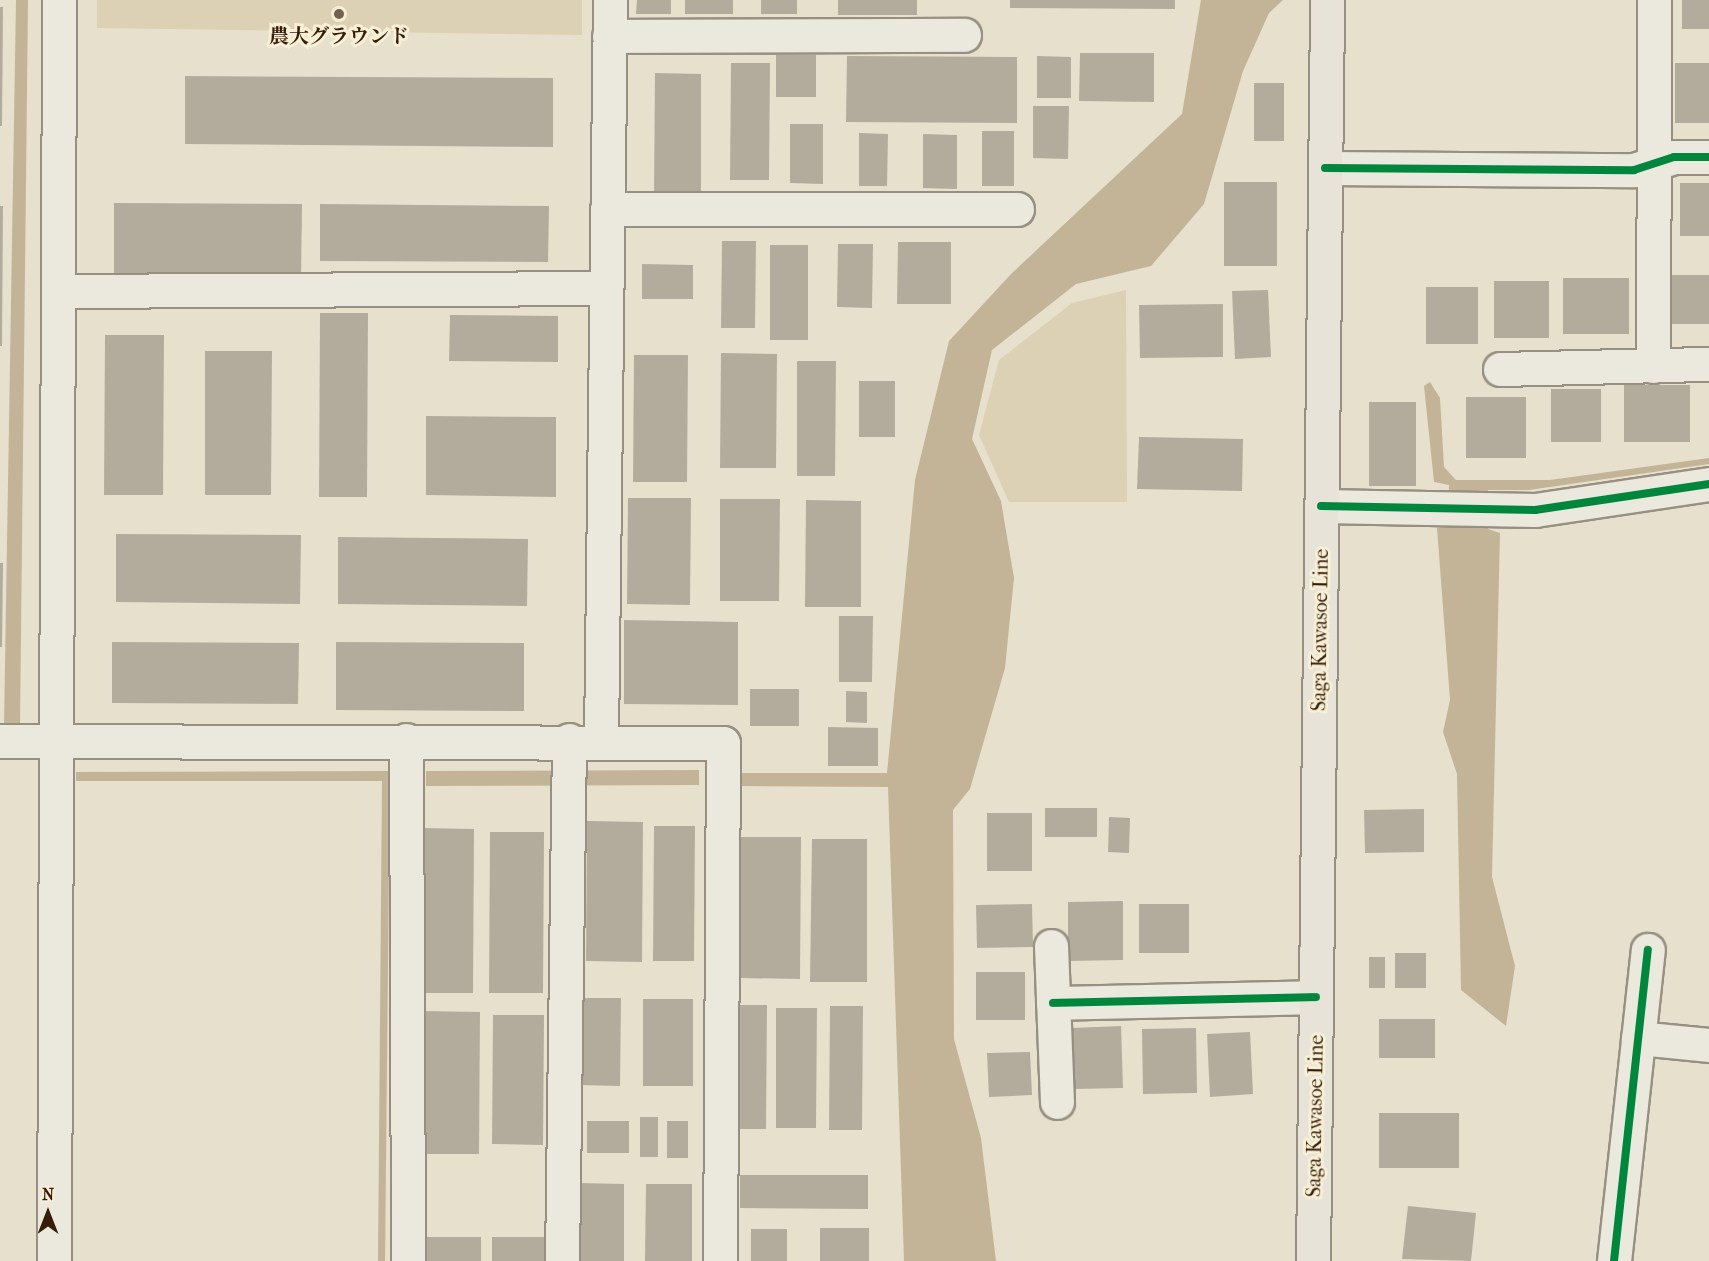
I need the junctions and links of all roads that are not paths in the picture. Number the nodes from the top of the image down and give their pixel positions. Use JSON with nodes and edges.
{"nodes":[{"id":1,"x":59,"y":0,"type":"edge"},
{"id":2,"x":610,"y":0,"type":"edge"},
{"id":3,"x":1327,"y":0,"type":"edge"},
{"id":4,"x":1654,"y":0,"type":"edge"},
{"id":5,"x":964,"y":35,"type":"dead end"},
{"id":6,"x":609,"y":36,"type":"junction"},
{"id":7,"x":1709,"y":157,"type":"edge"},
{"id":8,"x":1653,"y":164,"type":"junction"},
{"id":9,"x":1325,"y":168,"type":"junction"},
{"id":10,"x":607,"y":209,"type":"junction"},
{"id":11,"x":1017,"y":209,"type":"dead end"},
{"id":12,"x":606,"y":288,"type":"junction"},
{"id":13,"x":58,"y":291,"type":"junction"},
{"id":14,"x":1709,"y":364,"type":"edge"},
{"id":15,"x":1653,"y":366,"type":"junction"},
{"id":16,"x":1500,"y":369,"type":"dead end"},
{"id":17,"x":1709,"y":484,"type":"edge"},
{"id":18,"x":1321,"y":506,"type":"junction"},
{"id":19,"x":601,"y":739,"type":"junction"},
{"id":20,"x":406,"y":740,"type":"junction"},
{"id":21,"x":568,"y":740,"type":"junction"},
{"id":22,"x":0,"y":741,"type":"edge"},
{"id":23,"x":57,"y":741,"type":"junction"},
{"id":24,"x":1051,"y":946,"type":"dead end"},
{"id":25,"x":1648,"y":950,"type":"dead end"},
{"id":26,"x":1316,"y":997,"type":"junction"},
{"id":27,"x":1053,"y":1003,"type":"junction"},
{"id":28,"x":1638,"y":1038,"type":"junction"},
{"id":29,"x":1709,"y":1045,"type":"edge"},
{"id":30,"x":1057,"y":1102,"type":"dead end"},
{"id":31,"x":54,"y":1261,"type":"edge"},
{"id":32,"x":408,"y":1261,"type":"edge"},
{"id":33,"x":562,"y":1261,"type":"edge"},
{"id":34,"x":720,"y":1261,"type":"edge"},
{"id":35,"x":1314,"y":1261,"type":"edge"},
{"id":36,"x":1614,"y":1261,"type":"edge"}],
"edges":[{"from":1,"to":13,"type":"street"},
{"from":2,"to":6,"type":"street"},
{"from":3,"to":9,"type":"main road","name":"Saga Kawasoe Line"},
{"from":4,"to":8,"type":"street"},
{"from":5,"to":6,"type":"street"},
{"from":6,"to":10,"type":"street"},
{"from":7,"to":8,"type":"street"},
{"from":8,"to":9,"type":"street"},
{"from":8,"to":15,"type":"street"},
{"from":9,"to":18,"type":"main road","name":"Saga Kawasoe Line"},
{"from":10,"to":11,"type":"street"},
{"from":10,"to":12,"type":"street"},
{"from":12,"to":13,"type":"street"},
{"from":12,"to":19,"type":"street"},
{"from":13,"to":23,"type":"street"},
{"from":14,"to":15,"type":"street"},
{"from":15,"to":16,"type":"street"},
{"from":17,"to":18,"type":"street"},
{"from":18,"to":26,"type":"main road","name":"Saga Kawasoe Line"},
{"from":19,"to":21,"type":"street"},
{"from":19,"to":34,"type":"street"},
{"from":20,"to":21,"type":"street"},
{"from":20,"to":23,"type":"street"},
{"from":20,"to":32,"type":"street"},
{"from":21,"to":33,"type":"street"},
{"from":22,"to":23,"type":"street"},
{"from":23,"to":31,"type":"street"},
{"from":24,"to":27,"type":"street"},
{"from":25,"to":28,"type":"street"},
{"from":26,"to":27,"type":"street"},
{"from":26,"to":35,"type":"main road","name":"Saga Kawasoe Line"},
{"from":27,"to":30,"type":"street"},
{"from":28,"to":29,"type":"street"},
{"from":28,"to":36,"type":"street"}]}
